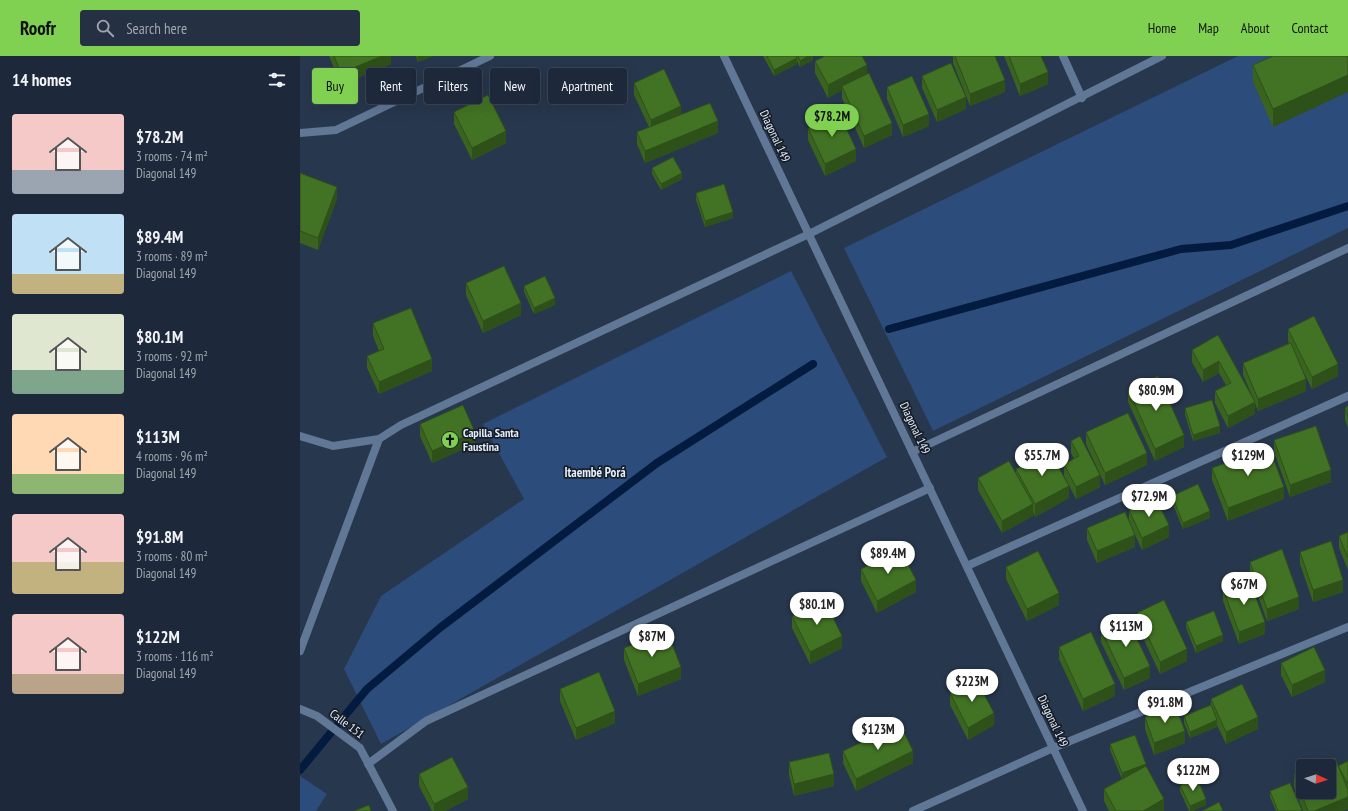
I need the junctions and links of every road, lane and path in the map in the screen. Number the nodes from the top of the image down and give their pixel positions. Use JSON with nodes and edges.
{"nodes":[{"id":1,"x":490,"y":56,"type":"edge"},
{"id":2,"x":724,"y":56,"type":"edge"},
{"id":3,"x":1063,"y":56,"type":"edge"},
{"id":4,"x":1162,"y":56,"type":"edge"},
{"id":5,"x":1082,"y":98,"type":"junction"},
{"id":6,"x":300,"y":133,"type":"edge"},
{"id":7,"x":809,"y":234,"type":"junction"},
{"id":8,"x":1348,"y":248,"type":"edge"},
{"id":9,"x":1348,"y":396,"type":"edge"},
{"id":10,"x":300,"y":436,"type":"edge"},
{"id":11,"x":379,"y":439,"type":"junction"},
{"id":12,"x":912,"y":452,"type":"junction"},
{"id":13,"x":930,"y":488,"type":"junction"},
{"id":14,"x":967,"y":566,"type":"junction"},
{"id":15,"x":1348,"y":627,"type":"edge"},
{"id":16,"x":300,"y":651,"type":"edge"},
{"id":17,"x":300,"y":709,"type":"edge"},
{"id":18,"x":1053,"y":748,"type":"junction"},
{"id":19,"x":368,"y":764,"type":"junction"},
{"id":20,"x":393,"y":811,"type":"edge"},
{"id":21,"x":913,"y":811,"type":"edge"},
{"id":22,"x":1083,"y":811,"type":"edge"}],
"edges":[{"from":1,"to":6,"type":"street"},
{"from":2,"to":7,"type":"street","name":"Diagonal 149"},
{"from":3,"to":5,"type":"street"},
{"from":4,"to":5,"type":"street"},
{"from":5,"to":7,"type":"street"},
{"from":7,"to":11,"type":"street"},
{"from":7,"to":12,"type":"street","name":"Diagonal 149"},
{"from":8,"to":12,"type":"street"},
{"from":9,"to":14,"type":"street"},
{"from":10,"to":11,"type":"street"},
{"from":11,"to":16,"type":"street"},
{"from":12,"to":13,"type":"street","name":"Diagonal 149"},
{"from":13,"to":14,"type":"street","name":"Diagonal 149"},
{"from":13,"to":19,"type":"street"},
{"from":14,"to":18,"type":"street","name":"Diagonal 149"},
{"from":15,"to":18,"type":"street"},
{"from":17,"to":19,"type":"street","name":"Calle 151"},
{"from":18,"to":21,"type":"street"},
{"from":18,"to":22,"type":"street","name":"Diagonal 149"},
{"from":19,"to":20,"type":"street","name":"Calle 151"}]}
